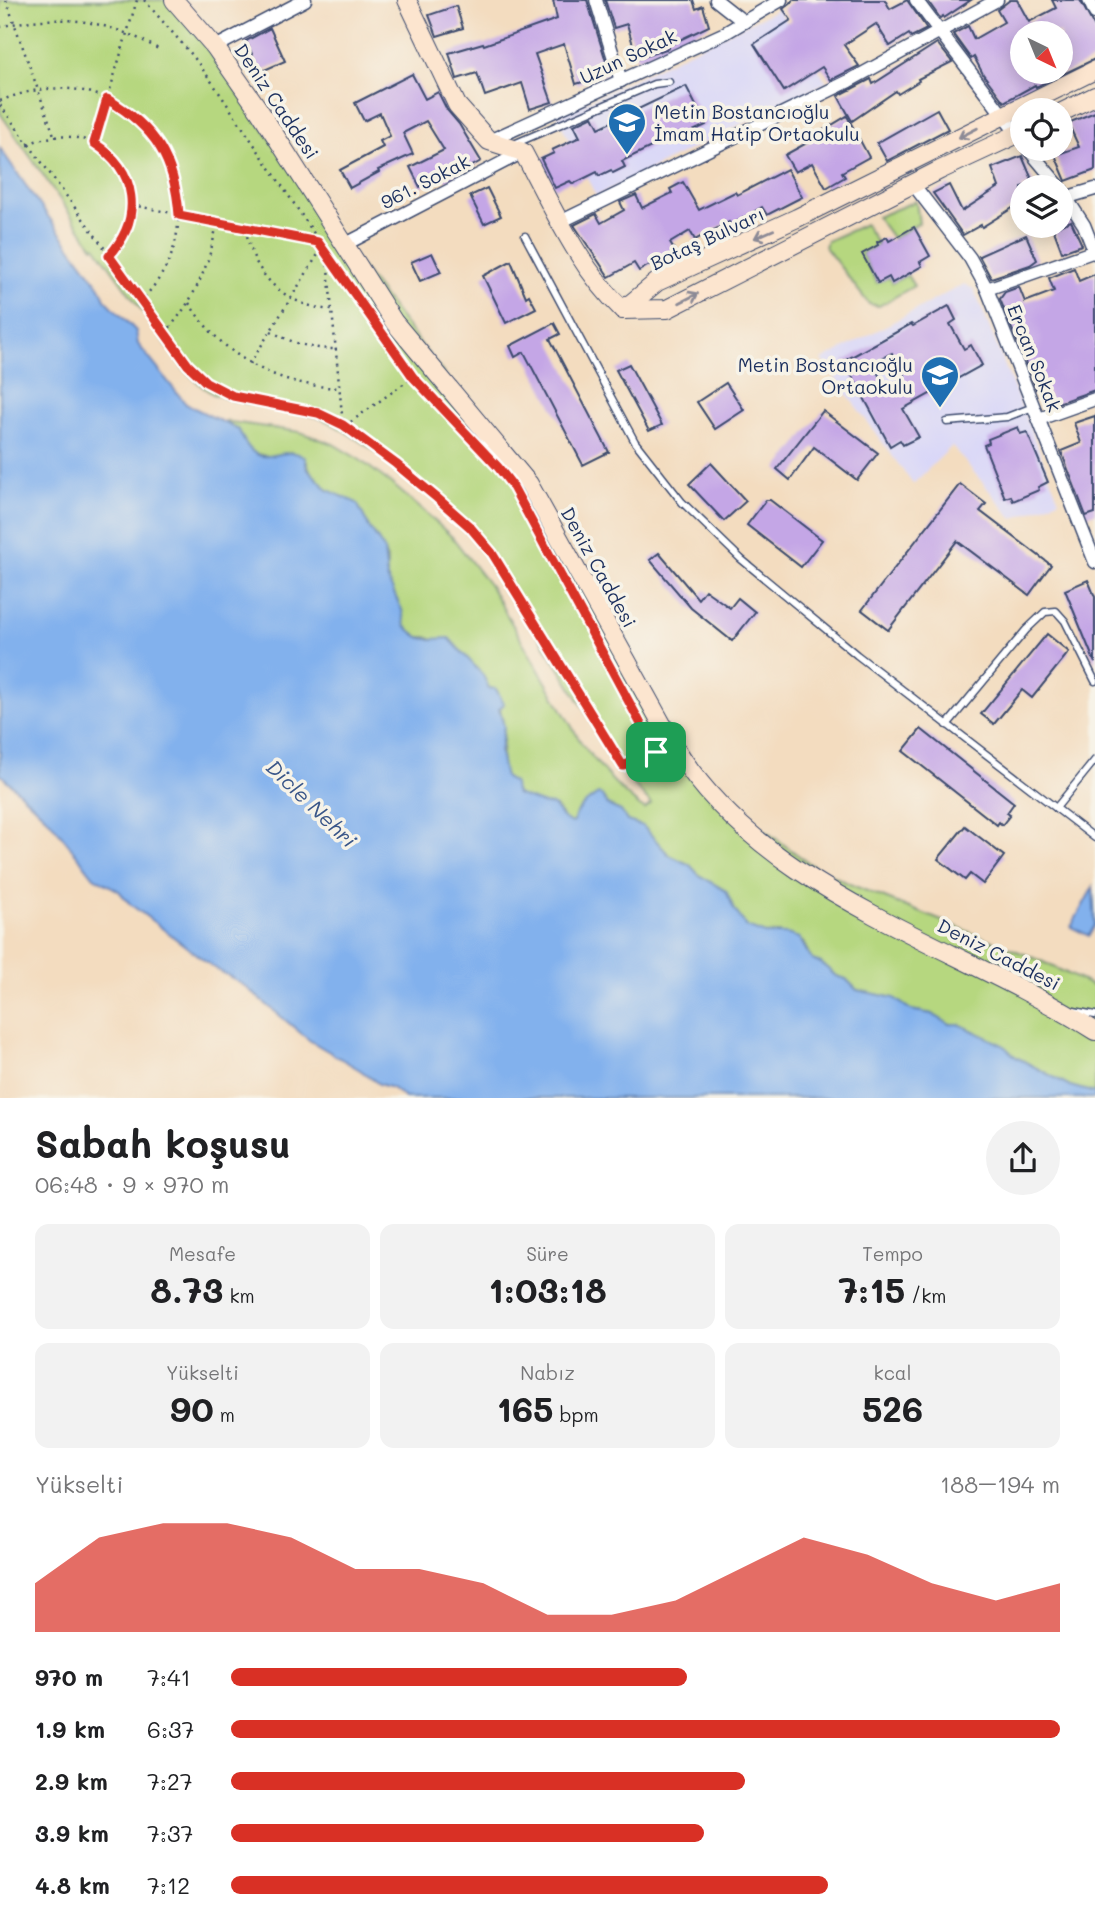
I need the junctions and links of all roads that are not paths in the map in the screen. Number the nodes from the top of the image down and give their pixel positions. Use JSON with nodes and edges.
{"nodes":[{"id":1,"x":174,"y":0,"type":"edge"},
{"id":2,"x":305,"y":0,"type":"edge"},
{"id":3,"x":407,"y":0,"type":"edge"},
{"id":4,"x":596,"y":0,"type":"edge"},
{"id":5,"x":716,"y":0,"type":"edge"},
{"id":6,"x":781,"y":0,"type":"edge"},
{"id":7,"x":916,"y":0,"type":"edge"},
{"id":8,"x":997,"y":0,"type":"edge"},
{"id":9,"x":1089,"y":0,"type":"edge"},
{"id":10,"x":1095,"y":13,"type":"edge"},
{"id":11,"x":744,"y":22,"type":"junction"},
{"id":12,"x":938,"y":31,"type":"junction"},
{"id":13,"x":215,"y":47,"type":"junction"},
{"id":14,"x":1095,"y":70,"type":"edge"},
{"id":15,"x":621,"y":81,"type":"junction"},
{"id":16,"x":669,"y":82,"type":"dead end"},
{"id":17,"x":1095,"y":96,"type":"edge"},
{"id":18,"x":1073,"y":107,"type":"edge"},
{"id":19,"x":1002,"y":116,"type":"junction"},
{"id":20,"x":1010,"y":125,"type":"edge"},
{"id":21,"x":489,"y":141,"type":"junction"},
{"id":22,"x":1010,"y":144,"type":"edge"},
{"id":23,"x":516,"y":149,"type":"junction"},
{"id":24,"x":1039,"y":161,"type":"edge"},
{"id":25,"x":1050,"y":175,"type":"edge"},
{"id":26,"x":913,"y":184,"type":"junction"},
{"id":27,"x":1095,"y":189,"type":"edge"},
{"id":28,"x":1073,"y":190,"type":"edge"},
{"id":29,"x":1073,"y":207,"type":"edge"},
{"id":30,"x":560,"y":222,"type":"junction"},
{"id":31,"x":525,"y":236,"type":"dead end"},
{"id":32,"x":344,"y":245,"type":"junction"},
{"id":33,"x":1095,"y":252,"type":"edge"},
{"id":34,"x":987,"y":289,"type":"junction"},
{"id":35,"x":623,"y":310,"type":"junction"},
{"id":36,"x":1095,"y":399,"type":"edge"},
{"id":37,"x":1037,"y":412,"type":"junction"},
{"id":38,"x":947,"y":422,"type":"dead end"},
{"id":39,"x":1092,"y":547,"type":"edge"},
{"id":40,"x":1095,"y":562,"type":"edge"},
{"id":41,"x":1095,"y":681,"type":"edge"},
{"id":42,"x":947,"y":725,"type":"junction"},
{"id":43,"x":1095,"y":760,"type":"edge"},
{"id":44,"x":1056,"y":808,"type":"junction"},
{"id":45,"x":1095,"y":838,"type":"edge"},
{"id":46,"x":1059,"y":1008,"type":"junction"},
{"id":47,"x":1095,"y":1015,"type":"edge"},
{"id":48,"x":1095,"y":1031,"type":"edge"}],
"edges":[{"from":1,"to":13,"type":"street","name":"Deniz Caddesi"},
{"from":2,"to":13,"type":"street"},
{"from":3,"to":21,"type":"street"},
{"from":4,"to":15,"type":"street"},
{"from":5,"to":11,"type":"street"},
{"from":6,"to":11,"type":"street","name":"Uzun Sokak"},
{"from":7,"to":12,"type":"street"},
{"from":8,"to":12,"type":"street"},
{"from":9,"to":10,"type":"street"},
{"from":11,"to":15,"type":"street","name":"Uzun Sokak"},
{"from":12,"to":19,"type":"street"},
{"from":12,"to":30,"type":"street"},
{"from":13,"to":32,"type":"street","name":"Deniz Caddesi"},
{"from":14,"to":19,"type":"street","name":"Botaş Bulvarı"},
{"from":15,"to":21,"type":"street","name":"Uzun Sokak"},
{"from":16,"to":23,"type":"lane"},
{"from":17,"to":18,"type":"street"},
{"from":19,"to":20,"type":"street"},
{"from":19,"to":35,"type":"street","name":"Botaş Bulvarı","one_way":true},
{"from":21,"to":23,"type":"street"},
{"from":22,"to":26,"type":"street"},
{"from":23,"to":30,"type":"street"},
{"from":23,"to":32,"type":"street","name":"961. Sokak"},
{"from":24,"to":25,"type":"street"},
{"from":26,"to":34,"type":"street","name":"Ercan Sokak"},
{"from":35,"to":26,"type":"street","one_way":true},
{"from":27,"to":28,"type":"street"},
{"from":29,"to":33,"type":"street"},
{"from":30,"to":35,"type":"street"},
{"from":31,"to":42,"type":"lane"},
{"from":32,"to":46,"type":"street","name":"Deniz Caddesi"},
{"from":33,"to":34,"type":"street"},
{"from":34,"to":37,"type":"street","name":"Ercan Sokak"},
{"from":36,"to":37,"type":"street"},
{"from":37,"to":38,"type":"lane"},
{"from":37,"to":39,"type":"street","name":"Ercan Sokak"},
{"from":39,"to":40,"type":"street","name":"Ercan Sokak"},
{"from":41,"to":42,"type":"lane"},
{"from":42,"to":44,"type":"lane"},
{"from":43,"to":44,"type":"lane"},
{"from":44,"to":45,"type":"lane"},
{"from":46,"to":47,"type":"lane"},
{"from":46,"to":48,"type":"street","name":"Deniz Caddesi"}]}
